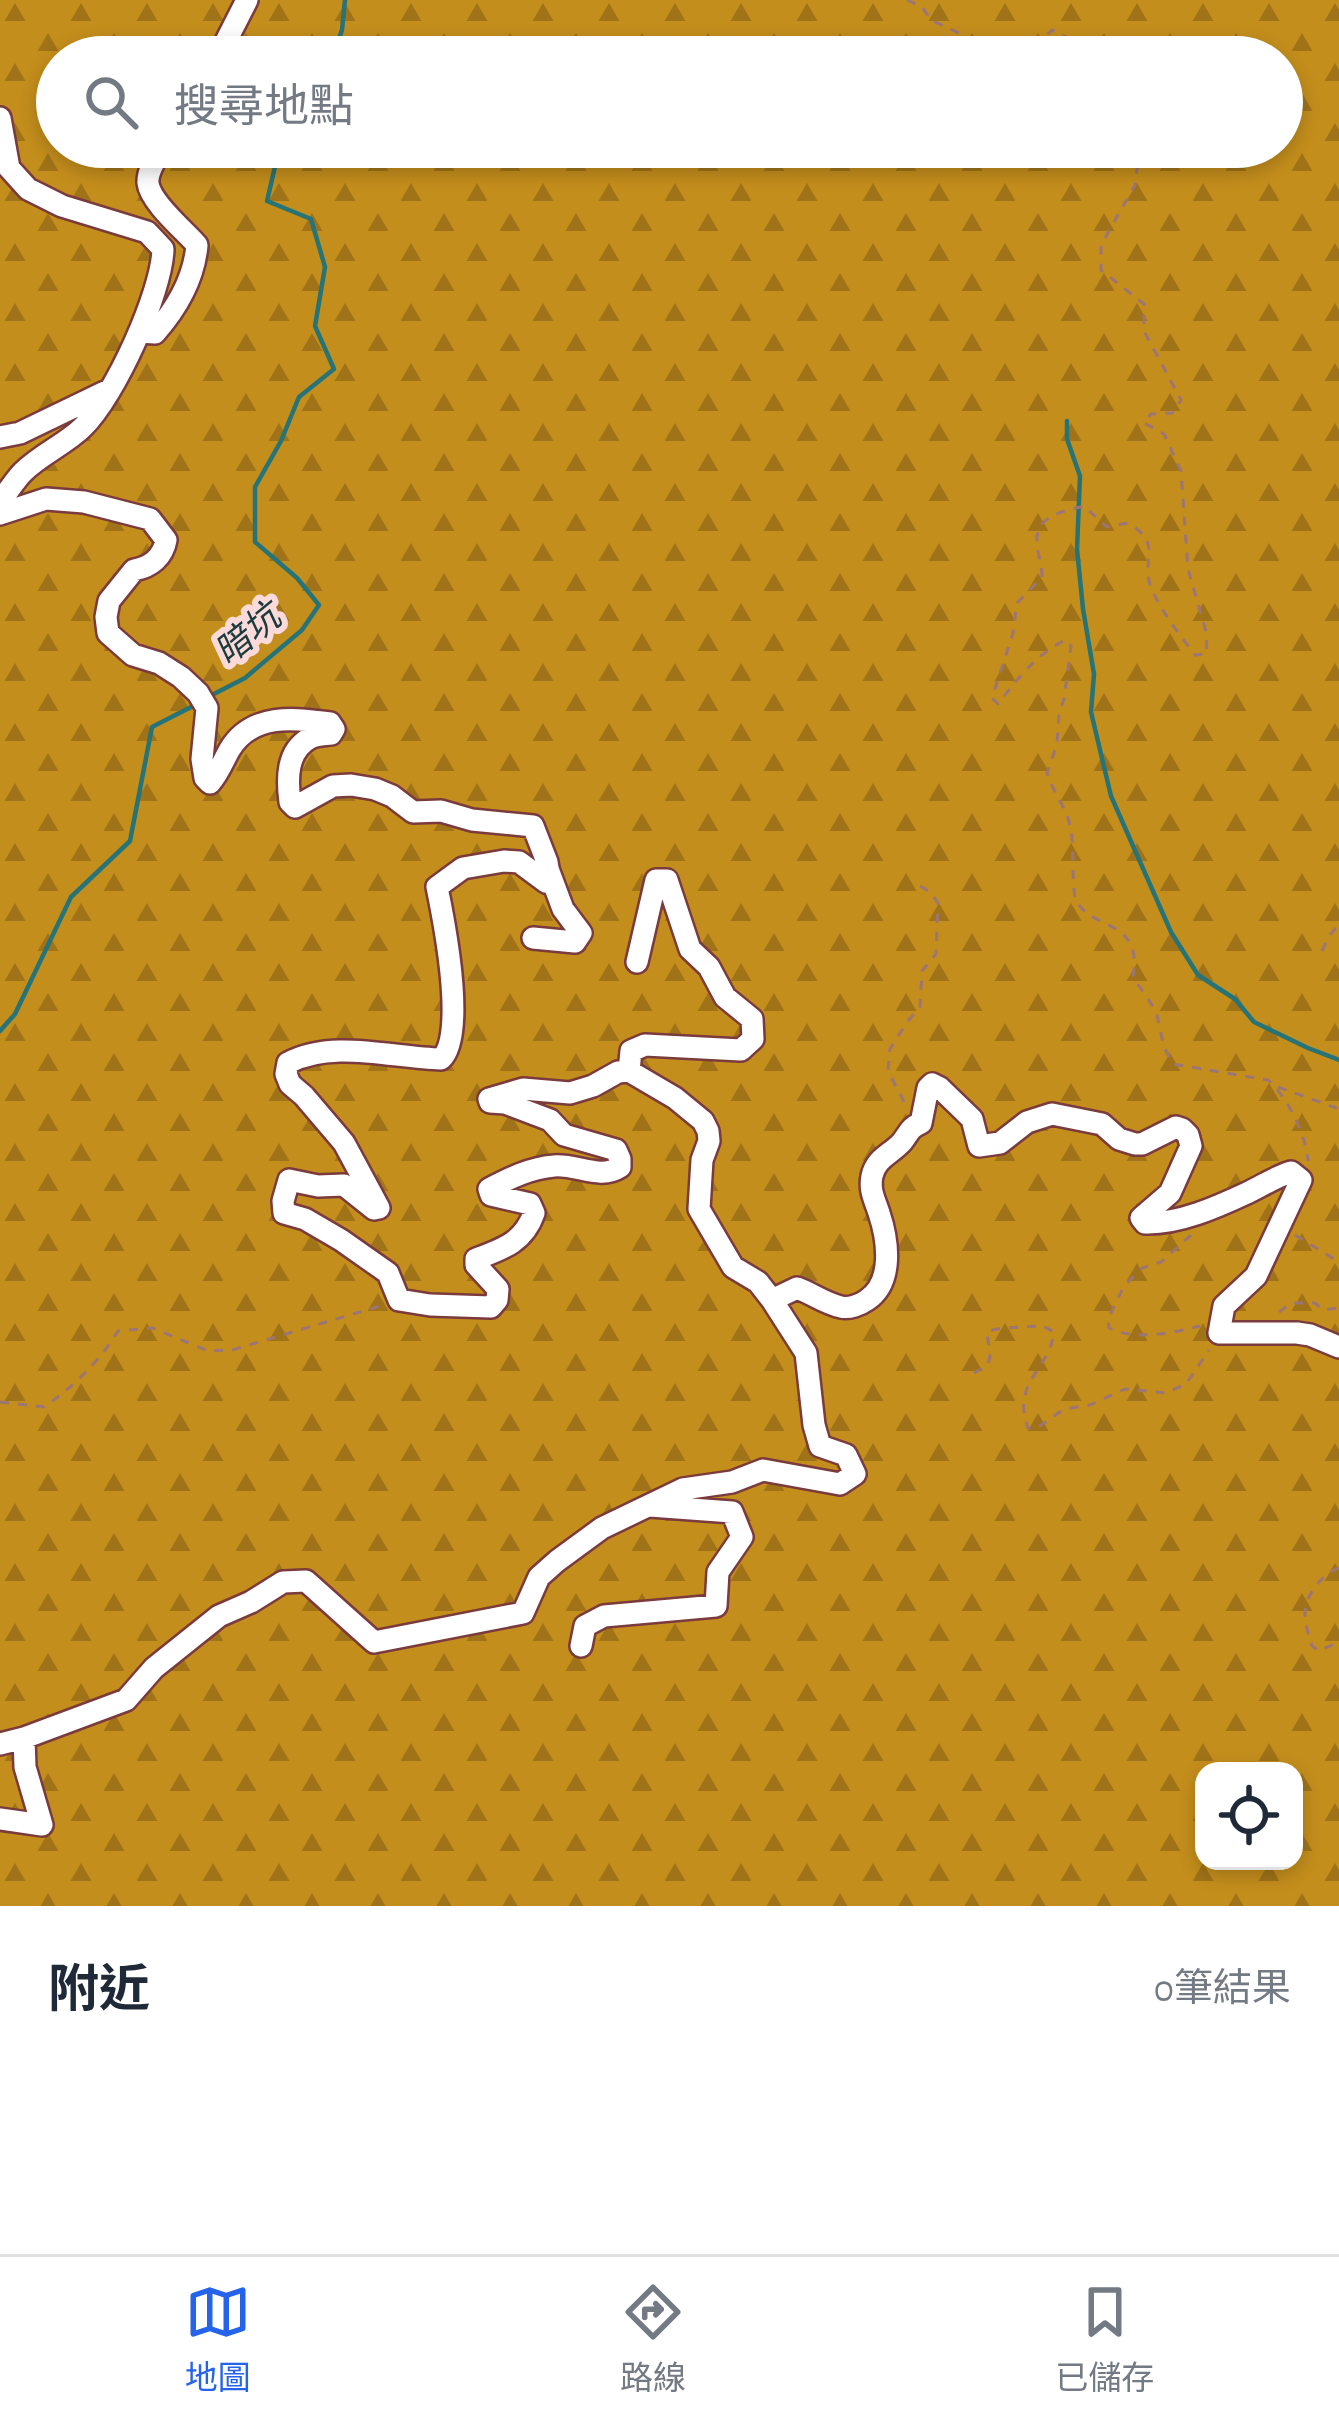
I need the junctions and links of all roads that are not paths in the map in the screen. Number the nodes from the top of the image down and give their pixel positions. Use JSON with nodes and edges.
{"nodes":[{"id":1,"x":247,"y":0,"type":"edge"},
{"id":2,"x":229,"y":36,"type":"edge"},
{"id":3,"x":0,"y":118,"type":"edge"},
{"id":4,"x":153,"y":168,"type":"edge"},
{"id":5,"x":140,"y":332,"type":"junction"},
{"id":6,"x":109,"y":390,"type":"junction"},
{"id":7,"x":0,"y":437,"type":"edge"},
{"id":8,"x":0,"y":501,"type":"edge"},
{"id":9,"x":0,"y":514,"type":"edge"},
{"id":10,"x":547,"y":862,"type":"junction"},
{"id":11,"x":533,"y":938,"type":"dead end"},
{"id":12,"x":638,"y":962,"type":"dead end"},
{"id":13,"x":629,"y":1071,"type":"junction"},
{"id":14,"x":772,"y":1300,"type":"junction"},
{"id":15,"x":1339,"y":1347,"type":"edge"},
{"id":16,"x":650,"y":1506,"type":"junction"},
{"id":17,"x":581,"y":1646,"type":"dead end"},
{"id":18,"x":24,"y":1738,"type":"junction"},
{"id":19,"x":0,"y":1744,"type":"edge"},
{"id":20,"x":0,"y":1819,"type":"edge"}],
"edges":[{"from":1,"to":2,"type":"street"},
{"from":3,"to":5,"type":"street"},
{"from":4,"to":5,"type":"street"},
{"from":5,"to":6,"type":"street"},
{"from":6,"to":7,"type":"street"},
{"from":6,"to":8,"type":"street"},
{"from":9,"to":10,"type":"street"},
{"from":10,"to":11,"type":"street"},
{"from":10,"to":13,"type":"street"},
{"from":12,"to":13,"type":"street"},
{"from":13,"to":14,"type":"street"},
{"from":14,"to":15,"type":"street"},
{"from":14,"to":16,"type":"street"},
{"from":16,"to":17,"type":"street"},
{"from":16,"to":18,"type":"street"},
{"from":18,"to":19,"type":"street"},
{"from":18,"to":20,"type":"street"}]}
